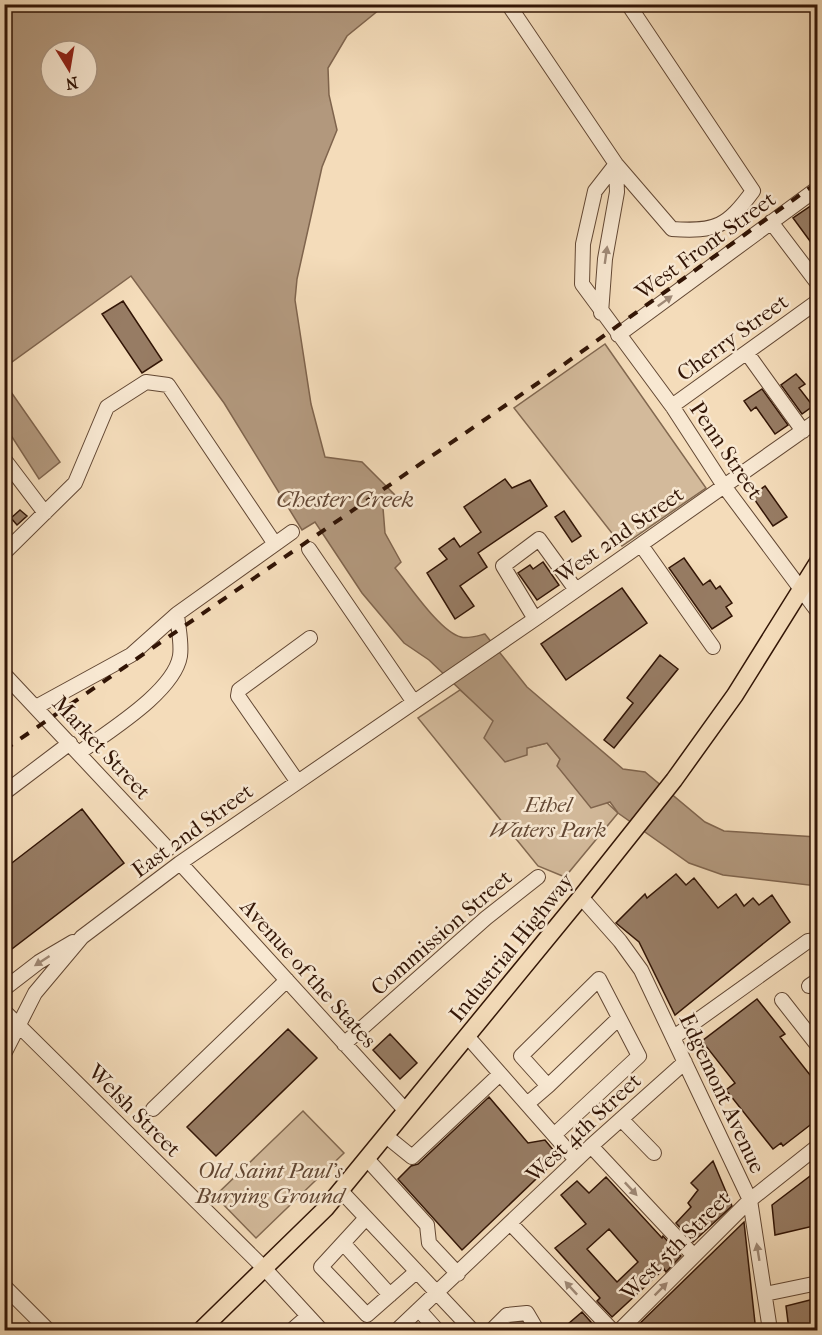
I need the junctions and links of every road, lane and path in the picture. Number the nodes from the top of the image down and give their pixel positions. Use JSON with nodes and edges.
{"nodes":[{"id":1,"x":508,"y":4,"type":"edge"},
{"id":2,"x":628,"y":4,"type":"edge"},
{"id":3,"x":616,"y":164,"type":"junction"},
{"id":4,"x":818,"y":188,"type":"edge"},
{"id":5,"x":771,"y":222,"type":"junction"},
{"id":6,"x":818,"y":284,"type":"edge"},
{"id":7,"x":818,"y":301,"type":"edge"},
{"id":8,"x":601,"y":313,"type":"junction"},
{"id":9,"x":618,"y":335,"type":"junction"},
{"id":10,"x":747,"y":353,"type":"junction"},
{"id":11,"x":672,"y":406,"type":"junction"},
{"id":12,"x":818,"y":420,"type":"edge"},
{"id":13,"x":803,"y":431,"type":"junction"},
{"id":14,"x":4,"y":459,"type":"edge"},
{"id":15,"x":724,"y":486,"type":"junction"},
{"id":16,"x":45,"y":513,"type":"junction"},
{"id":17,"x":292,"y":532,"type":"dead end"},
{"id":18,"x":275,"y":543,"type":"junction"},
{"id":19,"x":641,"y":544,"type":"junction"},
{"id":20,"x":309,"y":549,"type":"dead end"},
{"id":21,"x":4,"y":554,"type":"edge"},
{"id":22,"x":818,"y":561,"type":"edge"},
{"id":23,"x":576,"y":590,"type":"junction"},
{"id":24,"x":802,"y":590,"type":"junction"},
{"id":25,"x":818,"y":612,"type":"edge"},
{"id":26,"x":177,"y":614,"type":"junction"},
{"id":27,"x":535,"y":619,"type":"junction"},
{"id":28,"x":310,"y":638,"type":"dead end"},
{"id":29,"x":712,"y":648,"type":"dead end"},
{"id":30,"x":4,"y":674,"type":"edge"},
{"id":31,"x":444,"y":680,"type":"joint"},
{"id":32,"x":413,"y":701,"type":"junction"},
{"id":33,"x":36,"y":707,"type":"junction"},
{"id":34,"x":74,"y":748,"type":"junction"},
{"id":35,"x":297,"y":782,"type":"junction"},
{"id":36,"x":4,"y":794,"type":"edge"},
{"id":37,"x":168,"y":849,"type":"dead end"},
{"id":38,"x":180,"y":863,"type":"junction"},
{"id":39,"x":538,"y":876,"type":"dead end"},
{"id":40,"x":581,"y":897,"type":"junction"},
{"id":41,"x":82,"y":937,"type":"junction"},
{"id":42,"x":813,"y":940,"type":"edge"},
{"id":43,"x":287,"y":980,"type":"junction"},
{"id":44,"x":4,"y":989,"type":"edge"},
{"id":45,"x":782,"y":1000,"type":"dead end"},
{"id":46,"x":4,"y":1011,"type":"edge"},
{"id":47,"x":619,"y":1018,"type":"junction"},
{"id":48,"x":18,"y":1023,"type":"junction"},
{"id":49,"x":467,"y":1036,"type":"junction"},
{"id":50,"x":674,"y":1037,"type":"junction"},
{"id":51,"x":345,"y":1044,"type":"junction"},
{"id":52,"x":818,"y":1046,"type":"edge"},
{"id":53,"x":4,"y":1054,"type":"edge"},
{"id":54,"x":685,"y":1062,"type":"junction"},
{"id":55,"x":500,"y":1074,"type":"junction"},
{"id":56,"x":548,"y":1086,"type":"junction"},
{"id":57,"x":527,"y":1104,"type":"junction"},
{"id":58,"x":153,"y":1109,"type":"dead end"},
{"id":59,"x":406,"y":1111,"type":"junction"},
{"id":60,"x":621,"y":1119,"type":"junction"},
{"id":61,"x":554,"y":1135,"type":"junction"},
{"id":62,"x":386,"y":1136,"type":"junction"},
{"id":63,"x":591,"y":1146,"type":"junction"},
{"id":64,"x":818,"y":1146,"type":"edge"},
{"id":65,"x":654,"y":1153,"type":"dead end"},
{"id":66,"x":367,"y":1159,"type":"junction"},
{"id":67,"x":576,"y":1160,"type":"junction"},
{"id":68,"x":341,"y":1191,"type":"junction"},
{"id":69,"x":750,"y":1200,"type":"junction"},
{"id":70,"x":366,"y":1218,"type":"junction"},
{"id":71,"x":511,"y":1224,"type":"junction"},
{"id":72,"x":343,"y":1244,"type":"junction"},
{"id":73,"x":694,"y":1256,"type":"junction"},
{"id":74,"x":265,"y":1269,"type":"junction"},
{"id":75,"x":416,"y":1272,"type":"junction"},
{"id":76,"x":458,"y":1274,"type":"junction"},
{"id":77,"x":818,"y":1283,"type":"edge"},
{"id":78,"x":4,"y":1286,"type":"edge"},
{"id":79,"x":436,"y":1294,"type":"junction"},
{"id":80,"x":765,"y":1294,"type":"junction"},
{"id":81,"x":390,"y":1295,"type":"junction"},
{"id":82,"x":419,"y":1310,"type":"junction"},
{"id":83,"x":308,"y":1316,"type":"junction"},
{"id":84,"x":48,"y":1330,"type":"edge"},
{"id":85,"x":201,"y":1330,"type":"edge"},
{"id":86,"x":292,"y":1330,"type":"edge"},
{"id":87,"x":321,"y":1330,"type":"edge"},
{"id":88,"x":397,"y":1330,"type":"edge"},
{"id":89,"x":437,"y":1330,"type":"edge"},
{"id":90,"x":472,"y":1330,"type":"edge"},
{"id":91,"x":493,"y":1330,"type":"edge"},
{"id":92,"x":537,"y":1330,"type":"edge"},
{"id":93,"x":612,"y":1330,"type":"edge"},
{"id":94,"x":620,"y":1330,"type":"edge"},
{"id":95,"x":770,"y":1330,"type":"edge"}],
"edges":[{"from":1,"to":3,"type":"street"},
{"from":2,"to":3,"type":"street"},
{"from":8,"to":3,"type":"street","one_way":true},
{"from":3,"to":8,"type":"street","name":"Penn Street"},
{"from":4,"to":5,"type":"street","name":"West Front Street"},
{"from":5,"to":6,"type":"street"},
{"from":9,"to":5,"type":"street","name":"West Front Street","one_way":true},
{"from":7,"to":10,"type":"street","name":"Cherry Street"},
{"from":8,"to":9,"type":"street","name":"Penn Street"},
{"from":9,"to":11,"type":"street","name":"Penn Street"},
{"from":10,"to":11,"type":"street","name":"Cherry Street"},
{"from":10,"to":13,"type":"street"},
{"from":11,"to":15,"type":"street","name":"Penn Street"},
{"from":12,"to":13,"type":"street","name":"West 2nd Street"},
{"from":13,"to":15,"type":"street","name":"West 2nd Street"},
{"from":14,"to":16,"type":"street"},
{"from":15,"to":19,"type":"street","name":"West 2nd Street"},
{"from":15,"to":24,"type":"street","name":"Penn Street"},
{"from":16,"to":18,"type":"street"},
{"from":16,"to":21,"type":"street"},
{"from":17,"to":18,"type":"street"},
{"from":18,"to":26,"type":"street"},
{"from":19,"to":23,"type":"street","name":"West 2nd Street"},
{"from":19,"to":29,"type":"street"},
{"from":20,"to":32,"type":"street"},
{"from":22,"to":24,"type":"main road","name":"Industrial Highway"},
{"from":23,"to":27,"type":"street","name":"West 2nd Street"},
{"from":23,"to":27,"type":"street"},
{"from":24,"to":25,"type":"street","name":"Penn Street"},
{"from":24,"to":40,"type":"main road","name":"Industrial Highway"},
{"from":26,"to":33,"type":"street"},
{"from":26,"to":34,"type":"street"},
{"from":27,"to":31,"type":"street","name":"West 2nd Street"},
{"from":28,"to":35,"type":"street"},
{"from":30,"to":33,"type":"street","name":"Market Street"},
{"from":31,"to":32,"type":"street","name":"East 2nd Street"},
{"from":32,"to":35,"type":"street","name":"East 2nd Street"},
{"from":33,"to":34,"type":"street","name":"Market Street"},
{"from":34,"to":36,"type":"street"},
{"from":34,"to":37,"type":"street","name":"Market Street"},
{"from":35,"to":38,"type":"street","name":"East 2nd Street"},
{"from":38,"to":41,"type":"street","name":"East 2nd Street"},
{"from":38,"to":43,"type":"street","name":"Avenue of the States"},
{"from":39,"to":51,"type":"street","name":"Commission Street"},
{"from":40,"to":49,"type":"main road","name":"Industrial Highway"},
{"from":40,"to":50,"type":"street","name":"Edgemont Avenue"},
{"from":41,"to":44,"type":"street","one_way":true},
{"from":41,"to":48,"type":"street","name":"East 2nd Street"},
{"from":42,"to":50,"type":"street"},
{"from":43,"to":51,"type":"street","name":"Avenue of the States"},
{"from":43,"to":58,"type":"street"},
{"from":45,"to":52,"type":"street"},
{"from":46,"to":48,"type":"street","name":"Welsh Street"},
{"from":47,"to":56,"type":"street"},
{"from":47,"to":56,"type":"street"},
{"from":47,"to":61,"type":"street"},
{"from":48,"to":53,"type":"street","name":"East 2nd Street"},
{"from":48,"to":74,"type":"street","name":"Welsh Street"},
{"from":49,"to":55,"type":"street"},
{"from":49,"to":59,"type":"main road","name":"Industrial Highway"},
{"from":50,"to":54,"type":"street","name":"Edgemont Avenue"},
{"from":51,"to":59,"type":"street","name":"Avenue of the States"},
{"from":54,"to":60,"type":"street","name":"West 4th Street"},
{"from":54,"to":69,"type":"street","name":"Edgemont Avenue"},
{"from":55,"to":57,"type":"street"},
{"from":55,"to":62,"type":"street"},
{"from":56,"to":57,"type":"street"},
{"from":57,"to":61,"type":"street"},
{"from":59,"to":62,"type":"main road","name":"Industrial Highway"},
{"from":60,"to":63,"type":"street","name":"West 4th Street"},
{"from":60,"to":65,"type":"street"},
{"from":61,"to":67,"type":"street"},
{"from":62,"to":66,"type":"main road","name":"Industrial Highway"},
{"from":63,"to":67,"type":"street","name":"West 4th Street"},
{"from":63,"to":73,"type":"street","one_way":true},
{"from":64,"to":69,"type":"street","name":"West 5th Street"},
{"from":66,"to":68,"type":"main road","name":"Industrial Highway"},
{"from":66,"to":76,"type":"street"},
{"from":67,"to":71,"type":"street","name":"West 4th Street"},
{"from":68,"to":70,"type":"street"},
{"from":68,"to":74,"type":"main road","name":"Industrial Highway"},
{"from":69,"to":73,"type":"street","name":"West 5th Street"},
{"from":80,"to":69,"type":"street","name":"Edgemont Avenue","one_way":true},
{"from":70,"to":72,"type":"street"},
{"from":70,"to":75,"type":"street"},
{"from":71,"to":76,"type":"street","name":"West 4th Street"},
{"from":93,"to":71,"type":"street","one_way":true},
{"from":72,"to":81,"type":"street"},
{"from":72,"to":81,"type":"street"},
{"from":94,"to":73,"type":"street","name":"West 5th Street","one_way":true},
{"from":74,"to":83,"type":"street","name":"Welsh Street"},
{"from":74,"to":85,"type":"main road","name":"Industrial Highway"},
{"from":75,"to":79,"type":"street"},
{"from":75,"to":81,"type":"street"},
{"from":76,"to":79,"type":"street","name":"West 4th Street"},
{"from":77,"to":80,"type":"street"},
{"from":78,"to":84,"type":"street"},
{"from":79,"to":82,"type":"street","name":"West 4th Street"},
{"from":79,"to":90,"type":"street"},
{"from":80,"to":95,"type":"street","name":"Edgemont Avenue"},
{"from":82,"to":88,"type":"street","name":"West 4th Street"},
{"from":82,"to":89,"type":"street"},
{"from":83,"to":86,"type":"street"},
{"from":83,"to":87,"type":"street","name":"Welsh Street"},
{"from":91,"to":92,"type":"street"}]}
